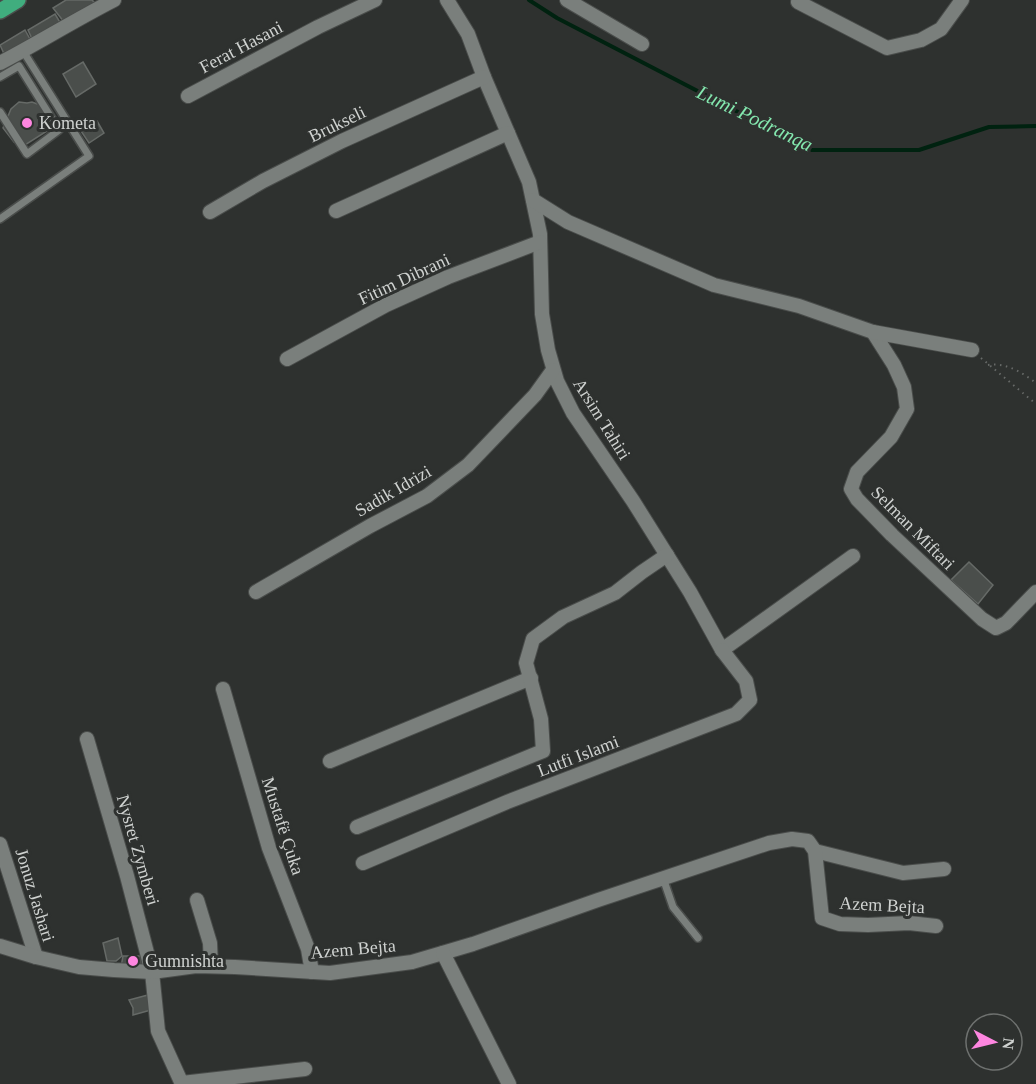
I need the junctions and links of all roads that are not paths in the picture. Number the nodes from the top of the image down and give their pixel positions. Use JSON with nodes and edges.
{"nodes":[{"id":1,"x":18,"y":0,"type":"edge"},
{"id":2,"x":114,"y":0,"type":"edge"},
{"id":3,"x":375,"y":0,"type":"edge"},
{"id":4,"x":447,"y":0,"type":"edge"},
{"id":5,"x":567,"y":0,"type":"edge"},
{"id":6,"x":962,"y":0,"type":"edge"},
{"id":7,"x":798,"y":2,"type":"dead end"},
{"id":8,"x":0,"y":11,"type":"edge"},
{"id":9,"x":642,"y":44,"type":"dead end"},
{"id":10,"x":23,"y":51,"type":"junction"},
{"id":11,"x":0,"y":63,"type":"edge"},
{"id":12,"x":0,"y":77,"type":"edge"},
{"id":13,"x":484,"y":77,"type":"junction"},
{"id":14,"x":188,"y":96,"type":"dead end"},
{"id":15,"x":0,"y":112,"type":"edge"},
{"id":16,"x":508,"y":133,"type":"junction"},
{"id":17,"x":533,"y":200,"type":"junction"},
{"id":18,"x":336,"y":211,"type":"dead end"},
{"id":19,"x":210,"y":212,"type":"dead end"},
{"id":20,"x":0,"y":219,"type":"edge"},
{"id":21,"x":540,"y":242,"type":"junction"},
{"id":22,"x":873,"y":332,"type":"junction"},
{"id":23,"x":972,"y":350,"type":"road end"},
{"id":24,"x":287,"y":359,"type":"dead end"},
{"id":25,"x":554,"y":370,"type":"junction"},
{"id":26,"x":667,"y":555,"type":"junction"},
{"id":27,"x":852,"y":556,"type":"dead end"},
{"id":28,"x":256,"y":592,"type":"dead end"},
{"id":29,"x":1036,"y":592,"type":"edge"},
{"id":30,"x":722,"y":650,"type":"junction"},
{"id":31,"x":531,"y":678,"type":"junction"},
{"id":32,"x":223,"y":689,"type":"dead end"},
{"id":33,"x":87,"y":739,"type":"dead end"},
{"id":34,"x":330,"y":761,"type":"dead end"},
{"id":35,"x":357,"y":826,"type":"dead end"},
{"id":36,"x":0,"y":844,"type":"edge"},
{"id":37,"x":815,"y":851,"type":"junction"},
{"id":38,"x":363,"y":863,"type":"dead end"},
{"id":39,"x":944,"y":869,"type":"dead end"},
{"id":40,"x":663,"y":878,"type":"junction"},
{"id":41,"x":197,"y":900,"type":"dead end"},
{"id":42,"x":936,"y":926,"type":"dead end"},
{"id":43,"x":698,"y":939,"type":"dead end"},
{"id":44,"x":0,"y":946,"type":"edge"},
{"id":45,"x":443,"y":953,"type":"junction"},
{"id":46,"x":36,"y":957,"type":"junction"},
{"id":47,"x":211,"y":966,"type":"junction"},
{"id":48,"x":152,"y":972,"type":"junction"},
{"id":49,"x":312,"y":972,"type":"junction"},
{"id":50,"x":305,"y":1069,"type":"dead end"},
{"id":51,"x":182,"y":1084,"type":"edge"},
{"id":52,"x":509,"y":1084,"type":"edge"}],
"edges":[{"from":1,"to":8,"type":"main road"},
{"from":2,"to":10,"type":"street"},
{"from":3,"to":14,"type":"street","name":"Ferat Hasani"},
{"from":4,"to":13,"type":"street","name":"Arsim Tahiri"},
{"from":5,"to":9,"type":"street"},
{"from":6,"to":7,"type":"street"},
{"from":10,"to":11,"type":"street"},
{"from":10,"to":20,"type":"lane"},
{"from":12,"to":15,"type":"lane"},
{"from":13,"to":16,"type":"street","name":"Arsim Tahiri"},
{"from":13,"to":19,"type":"street","name":"Brukseli"},
{"from":16,"to":17,"type":"street","name":"Arsim Tahiri"},
{"from":16,"to":18,"type":"street"},
{"from":17,"to":21,"type":"street","name":"Arsim Tahiri"},
{"from":17,"to":22,"type":"street"},
{"from":21,"to":24,"type":"street","name":"Fitim Dibrani"},
{"from":21,"to":25,"type":"street","name":"Arsim Tahiri"},
{"from":22,"to":23,"type":"street"},
{"from":22,"to":29,"type":"street","name":"Selman Miftari"},
{"from":25,"to":26,"type":"street","name":"Arsim Tahiri"},
{"from":25,"to":28,"type":"street","name":"Sadik Idrizi"},
{"from":26,"to":30,"type":"street","name":"Arsim Tahiri"},
{"from":26,"to":31,"type":"street"},
{"from":27,"to":30,"type":"street"},
{"from":30,"to":38,"type":"street","name":"Lutfi Islami"},
{"from":31,"to":34,"type":"street"},
{"from":31,"to":35,"type":"street"},
{"from":32,"to":49,"type":"street","name":"Mustafë Çuka"},
{"from":33,"to":48,"type":"street","name":"Nysret Zymberi"},
{"from":36,"to":46,"type":"street","name":"Jonuz Jashari"},
{"from":37,"to":39,"type":"street","name":"Azem Bejta"},
{"from":37,"to":40,"type":"street","name":"Azem Bejta"},
{"from":37,"to":42,"type":"street","name":"Azem Bejta"},
{"from":40,"to":43,"type":"lane"},
{"from":40,"to":45,"type":"street","name":"Azem Bejta"},
{"from":41,"to":47,"type":"street"},
{"from":44,"to":46,"type":"street","name":"Azem Bejta"},
{"from":45,"to":49,"type":"street","name":"Azem Bejta"},
{"from":45,"to":52,"type":"street"},
{"from":46,"to":48,"type":"street","name":"Azem Bejta"},
{"from":47,"to":48,"type":"street","name":"Azem Bejta"},
{"from":47,"to":49,"type":"street","name":"Azem Bejta"},
{"from":48,"to":51,"type":"street","name":"Nysret Zymberi"},
{"from":50,"to":51,"type":"street"}]}
